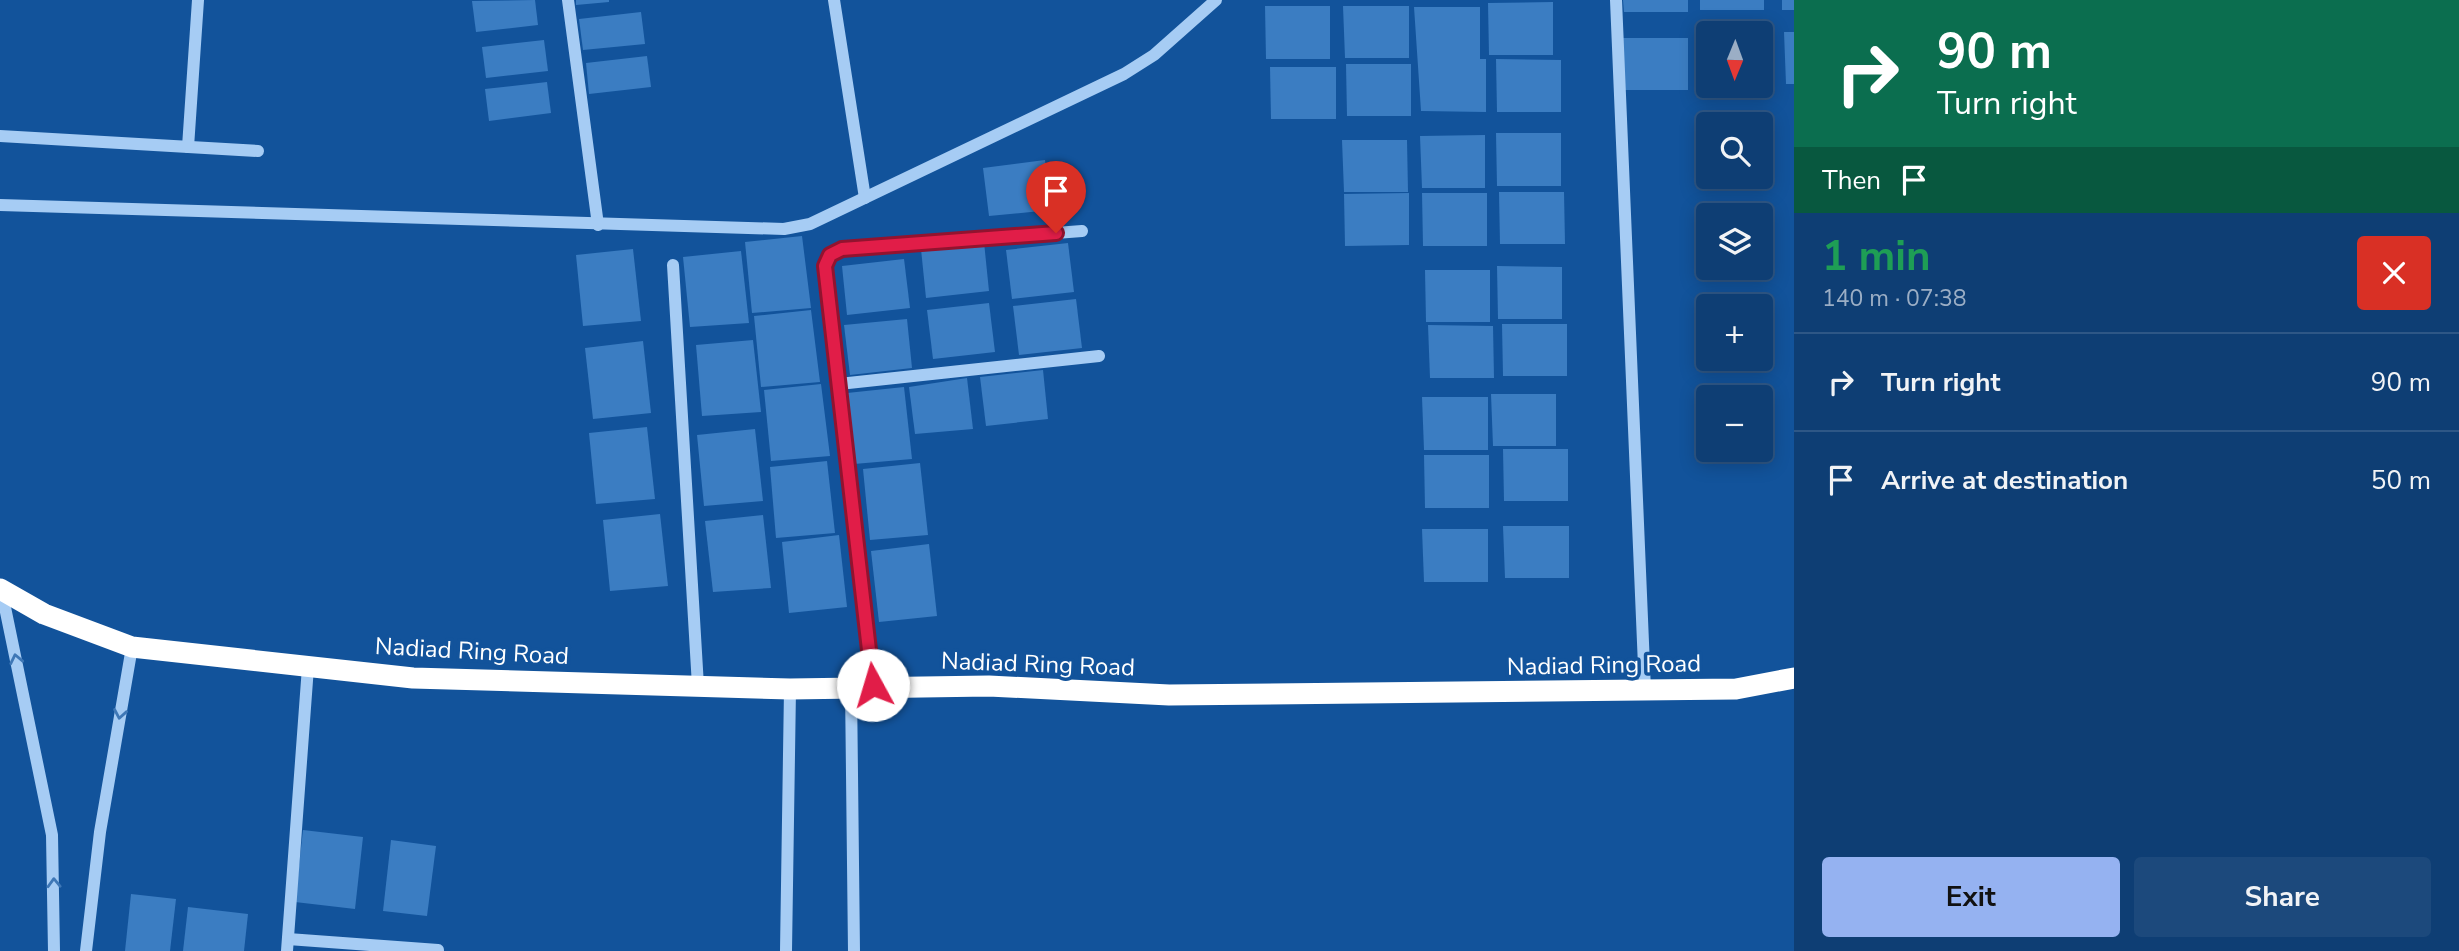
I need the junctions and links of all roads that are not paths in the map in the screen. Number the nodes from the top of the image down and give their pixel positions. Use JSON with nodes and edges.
{"nodes":[{"id":1,"x":198,"y":0,"type":"edge"},
{"id":2,"x":568,"y":0,"type":"edge"},
{"id":3,"x":834,"y":0,"type":"edge"},
{"id":4,"x":1216,"y":0,"type":"edge"},
{"id":5,"x":1616,"y":0,"type":"edge"},
{"id":6,"x":0,"y":135,"type":"edge"},
{"id":7,"x":188,"y":147,"type":"junction"},
{"id":8,"x":258,"y":151,"type":"dead end"},
{"id":9,"x":865,"y":198,"type":"junction"},
{"id":10,"x":0,"y":205,"type":"edge"},
{"id":11,"x":598,"y":225,"type":"junction"},
{"id":12,"x":1082,"y":231,"type":"dead end"},
{"id":13,"x":673,"y":265,"type":"dead end"},
{"id":14,"x":1099,"y":356,"type":"dead end"},
{"id":15,"x":839,"y":384,"type":"junction"},
{"id":16,"x":1,"y":586,"type":"edge"},
{"id":17,"x":132,"y":647,"type":"junction"},
{"id":18,"x":308,"y":667,"type":"junction"},
{"id":19,"x":1794,"y":678,"type":"edge"},
{"id":20,"x":873,"y":685,"type":"junction"},
{"id":21,"x":698,"y":686,"type":"junction"},
{"id":22,"x":852,"y":686,"type":"junction"},
{"id":23,"x":790,"y":689,"type":"junction"},
{"id":24,"x":1644,"y":691,"type":"junction"},
{"id":25,"x":287,"y":945,"type":"edge"},
{"id":26,"x":438,"y":950,"type":"edge"},
{"id":27,"x":54,"y":951,"type":"edge"},
{"id":28,"x":86,"y":951,"type":"edge"},
{"id":29,"x":786,"y":951,"type":"edge"},
{"id":30,"x":854,"y":951,"type":"edge"}],
"edges":[{"from":1,"to":7,"type":"street"},
{"from":2,"to":11,"type":"street"},
{"from":3,"to":9,"type":"street"},
{"from":4,"to":9,"type":"street"},
{"from":5,"to":24,"type":"street"},
{"from":6,"to":7,"type":"street"},
{"from":7,"to":8,"type":"street"},
{"from":9,"to":11,"type":"street"},
{"from":10,"to":11,"type":"street"},
{"from":12,"to":15,"type":"street"},
{"from":13,"to":21,"type":"street"},
{"from":14,"to":15,"type":"street"},
{"from":15,"to":20,"type":"street"},
{"from":16,"to":17,"type":"highway","name":"Nadiad Ring Road"},
{"from":27,"to":16,"type":"street","one_way":true},
{"from":17,"to":18,"type":"highway","name":"Nadiad Ring Road"},
{"from":17,"to":28,"type":"street","one_way":true},
{"from":18,"to":21,"type":"highway","name":"Nadiad Ring Road"},
{"from":18,"to":25,"type":"street"},
{"from":19,"to":24,"type":"highway","name":"Nadiad Ring Road"},
{"from":20,"to":22,"type":"highway","name":"Nadiad Ring Road"},
{"from":20,"to":24,"type":"highway","name":"Nadiad Ring Road"},
{"from":21,"to":23,"type":"highway","name":"Nadiad Ring Road"},
{"from":22,"to":23,"type":"highway","name":"Nadiad Ring Road"},
{"from":22,"to":30,"type":"street"},
{"from":23,"to":29,"type":"street"},
{"from":25,"to":26,"type":"street"}]}
